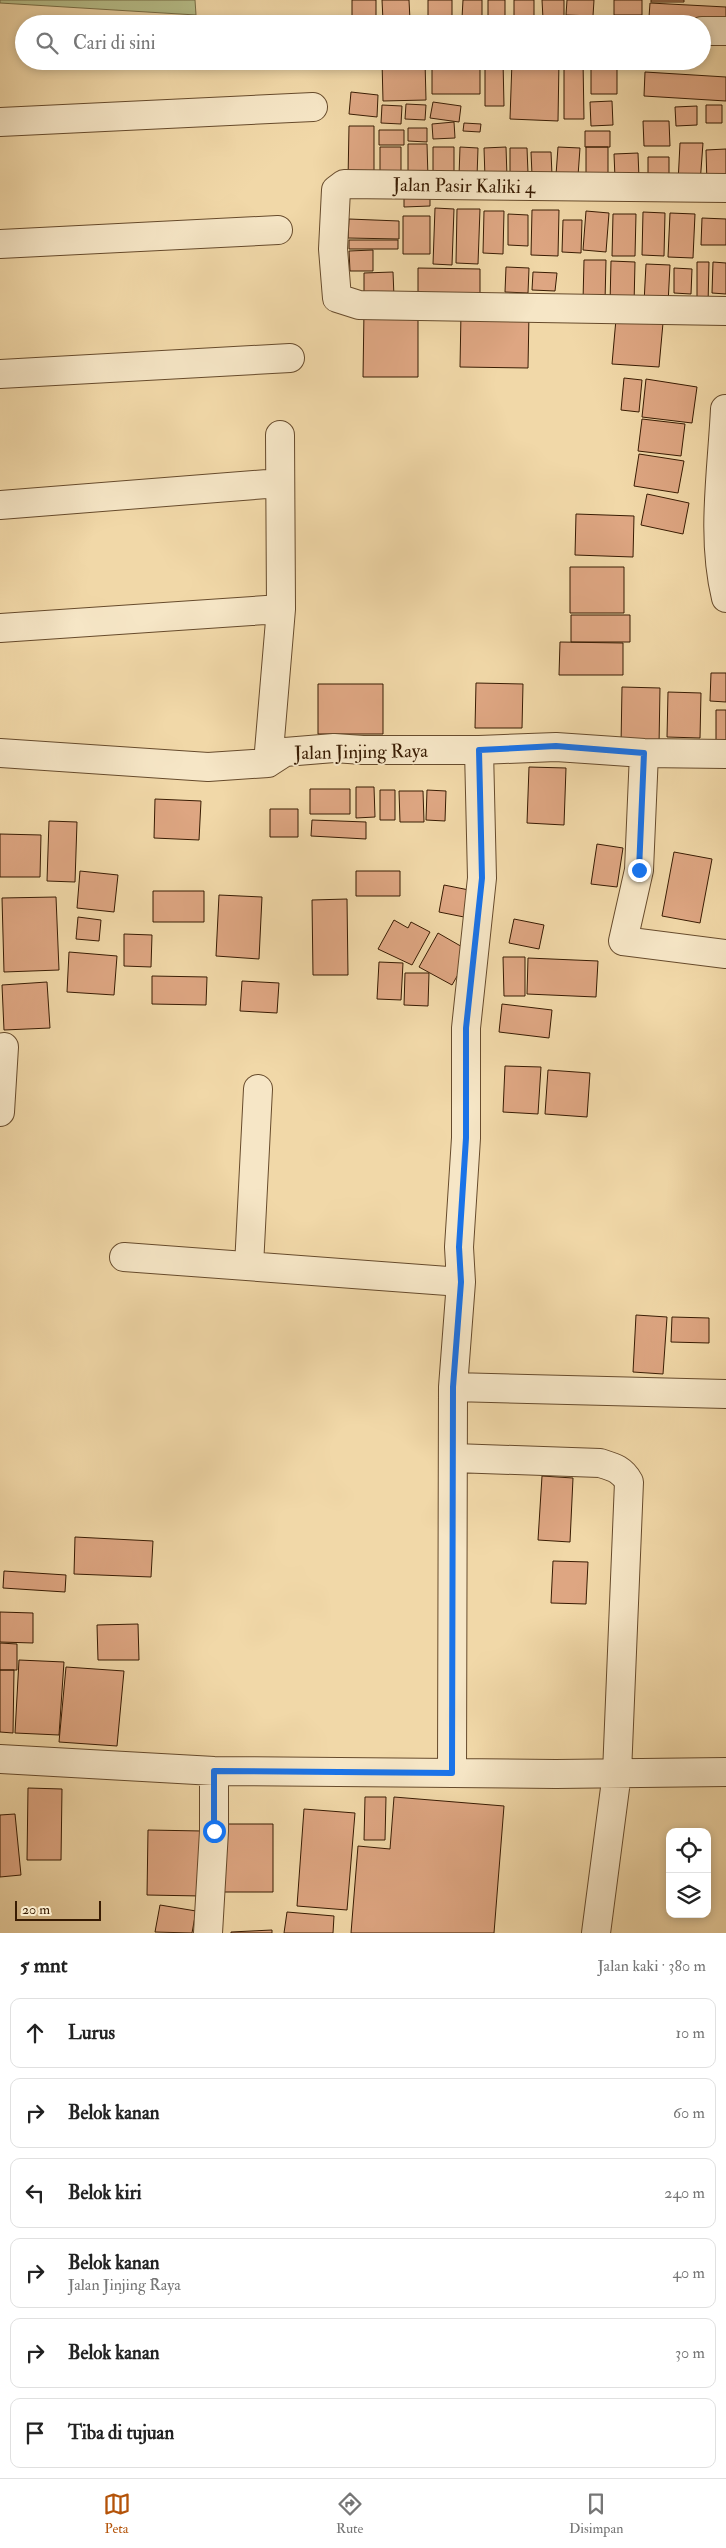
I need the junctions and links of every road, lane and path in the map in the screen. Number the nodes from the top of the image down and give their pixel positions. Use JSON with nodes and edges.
{"nodes":[{"id":1,"x":711,"y":31,"type":"edge"},
{"id":2,"x":726,"y":31,"type":"edge"},
{"id":3,"x":312,"y":107,"type":"dead end"},
{"id":4,"x":0,"y":122,"type":"edge"},
{"id":5,"x":726,"y":188,"type":"edge"},
{"id":6,"x":278,"y":230,"type":"dead end"},
{"id":7,"x":0,"y":244,"type":"edge"},
{"id":8,"x":726,"y":311,"type":"edge"},
{"id":9,"x":290,"y":358,"type":"dead end"},
{"id":10,"x":0,"y":374,"type":"edge"},
{"id":11,"x":725,"y":410,"type":"edge"},
{"id":12,"x":280,"y":435,"type":"dead end"},
{"id":13,"x":280,"y":484,"type":"junction"},
{"id":14,"x":0,"y":505,"type":"edge"},
{"id":15,"x":726,"y":598,"type":"edge"},
{"id":16,"x":280,"y":609,"type":"junction"},
{"id":17,"x":0,"y":628,"type":"edge"},
{"id":18,"x":479,"y":750,"type":"junction"},
{"id":19,"x":0,"y":753,"type":"edge"},
{"id":20,"x":644,"y":753,"type":"junction"},
{"id":21,"x":726,"y":754,"type":"edge"},
{"id":22,"x":268,"y":763,"type":"junction"},
{"id":23,"x":726,"y":954,"type":"edge"},
{"id":24,"x":4,"y":1047,"type":"dead end"},
{"id":25,"x":258,"y":1089,"type":"dead end"},
{"id":26,"x":0,"y":1112,"type":"edge"},
{"id":27,"x":124,"y":1257,"type":"dead end"},
{"id":28,"x":248,"y":1266,"type":"junction"},
{"id":29,"x":461,"y":1282,"type":"junction"},
{"id":30,"x":453,"y":1387,"type":"junction"},
{"id":31,"x":726,"y":1394,"type":"edge"},
{"id":32,"x":454,"y":1458,"type":"junction"},
{"id":33,"x":0,"y":1759,"type":"edge"},
{"id":34,"x":214,"y":1771,"type":"junction"},
{"id":35,"x":726,"y":1772,"type":"edge"},
{"id":36,"x":452,"y":1773,"type":"junction"},
{"id":37,"x":617,"y":1773,"type":"junction"},
{"id":38,"x":208,"y":1933,"type":"edge"},
{"id":39,"x":596,"y":1933,"type":"edge"}],
"edges":[{"from":1,"to":2,"type":"street"},
{"from":3,"to":4,"type":"street"},
{"from":5,"to":8,"type":"street","name":"Jalan Pasir Kaliki 4"},
{"from":6,"to":7,"type":"street"},
{"from":9,"to":10,"type":"street"},
{"from":11,"to":15,"type":"street"},
{"from":12,"to":13,"type":"street"},
{"from":13,"to":14,"type":"street"},
{"from":13,"to":16,"type":"street"},
{"from":16,"to":17,"type":"street"},
{"from":16,"to":22,"type":"street"},
{"from":18,"to":20,"type":"street","name":"Jalan Jinjing Raya"},
{"from":18,"to":22,"type":"street","name":"Jalan Jinjing Raya"},
{"from":18,"to":29,"type":"street"},
{"from":19,"to":22,"type":"street","name":"Jalan Jinjing Raya"},
{"from":20,"to":21,"type":"street","name":"Jalan Jinjing Raya"},
{"from":20,"to":23,"type":"street"},
{"from":24,"to":26,"type":"street"},
{"from":25,"to":28,"type":"street"},
{"from":27,"to":28,"type":"street"},
{"from":28,"to":29,"type":"street"},
{"from":29,"to":30,"type":"street"},
{"from":30,"to":31,"type":"street"},
{"from":30,"to":32,"type":"street"},
{"from":32,"to":36,"type":"street"},
{"from":32,"to":37,"type":"street"},
{"from":33,"to":34,"type":"street"},
{"from":34,"to":36,"type":"street"},
{"from":34,"to":38,"type":"street"},
{"from":35,"to":37,"type":"street"},
{"from":36,"to":37,"type":"street"},
{"from":37,"to":39,"type":"street"}]}
